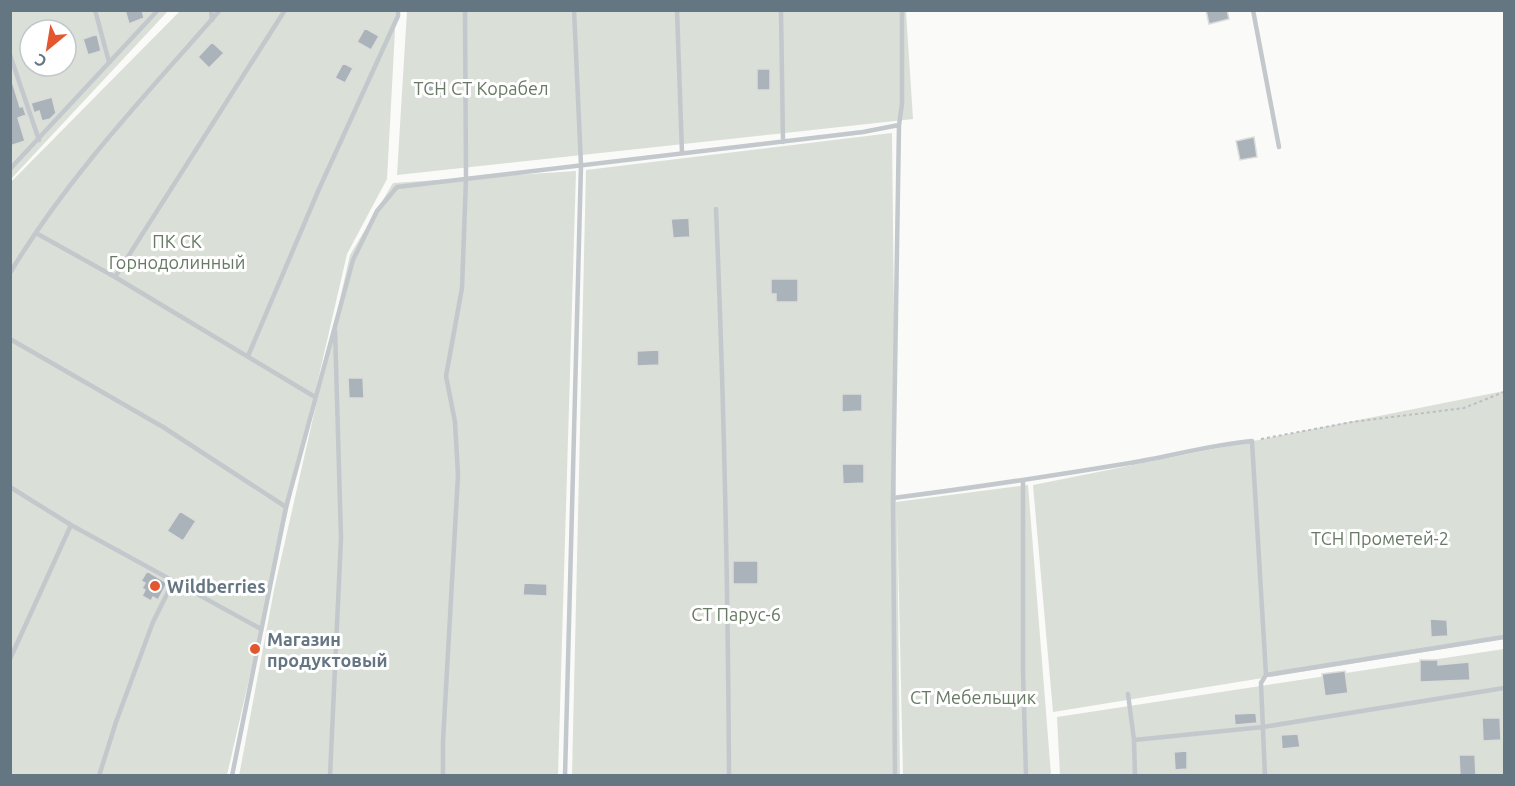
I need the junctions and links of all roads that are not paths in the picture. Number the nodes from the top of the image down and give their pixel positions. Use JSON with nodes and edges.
{"nodes":[{"id":1,"x":95,"y":10,"type":"edge"},
{"id":2,"x":158,"y":10,"type":"edge"},
{"id":3,"x":211,"y":10,"type":"edge"},
{"id":4,"x":220,"y":10,"type":"edge"},
{"id":5,"x":285,"y":10,"type":"edge"},
{"id":6,"x":398,"y":10,"type":"edge"},
{"id":7,"x":465,"y":10,"type":"edge"},
{"id":8,"x":574,"y":10,"type":"edge"},
{"id":9,"x":677,"y":10,"type":"edge"},
{"id":10,"x":780,"y":10,"type":"edge"},
{"id":11,"x":902,"y":10,"type":"edge"},
{"id":12,"x":1253,"y":10,"type":"edge"},
{"id":13,"x":212,"y":20,"type":"junction"},
{"id":14,"x":10,"y":55,"type":"edge"},
{"id":15,"x":109,"y":62,"type":"junction"},
{"id":16,"x":899,"y":125,"type":"junction"},
{"id":17,"x":39,"y":140,"type":"junction"},
{"id":18,"x":783,"y":142,"type":"junction"},
{"id":19,"x":1279,"y":147,"type":"dead end"},
{"id":20,"x":682,"y":153,"type":"junction"},
{"id":21,"x":581,"y":165,"type":"junction"},
{"id":22,"x":10,"y":169,"type":"edge"},
{"id":23,"x":466,"y":179,"type":"junction"},
{"id":24,"x":716,"y":209,"type":"dead end"},
{"id":25,"x":36,"y":233,"type":"junction"},
{"id":26,"x":10,"y":260,"type":"edge"},
{"id":27,"x":16,"y":263,"type":"junction"},
{"id":28,"x":10,"y":273,"type":"edge"},
{"id":29,"x":115,"y":277,"type":"junction"},
{"id":30,"x":335,"y":325,"type":"junction"},
{"id":31,"x":10,"y":339,"type":"edge"},
{"id":32,"x":248,"y":356,"type":"junction"},
{"id":33,"x":315,"y":397,"type":"junction"},
{"id":34,"x":1023,"y":481,"type":"junction"},
{"id":35,"x":10,"y":487,"type":"edge"},
{"id":36,"x":893,"y":498,"type":"junction"},
{"id":37,"x":286,"y":507,"type":"junction"},
{"id":38,"x":71,"y":525,"type":"junction"},
{"id":39,"x":174,"y":580,"type":"junction"},
{"id":40,"x":261,"y":629,"type":"junction"},
{"id":41,"x":1504,"y":637,"type":"edge"},
{"id":42,"x":10,"y":659,"type":"edge"},
{"id":43,"x":1266,"y":675,"type":"junction"},
{"id":44,"x":1504,"y":688,"type":"edge"},
{"id":45,"x":1128,"y":694,"type":"dead end"},
{"id":46,"x":1263,"y":727,"type":"junction"},
{"id":47,"x":1134,"y":740,"type":"junction"},
{"id":48,"x":99,"y":776,"type":"edge"},
{"id":49,"x":232,"y":776,"type":"edge"},
{"id":50,"x":330,"y":776,"type":"edge"},
{"id":51,"x":443,"y":776,"type":"edge"},
{"id":52,"x":565,"y":776,"type":"edge"},
{"id":53,"x":729,"y":776,"type":"edge"},
{"id":54,"x":895,"y":776,"type":"edge"},
{"id":55,"x":1026,"y":776,"type":"edge"},
{"id":56,"x":1135,"y":776,"type":"edge"},
{"id":57,"x":1265,"y":776,"type":"edge"}],
"edges":[{"from":1,"to":15,"type":"lane"},
{"from":2,"to":15,"type":"lane"},
{"from":3,"to":13,"type":"lane"},
{"from":4,"to":13,"type":"lane"},
{"from":5,"to":29,"type":"lane"},
{"from":6,"to":32,"type":"lane"},
{"from":7,"to":23,"type":"lane"},
{"from":8,"to":21,"type":"lane"},
{"from":9,"to":20,"type":"lane"},
{"from":10,"to":18,"type":"lane"},
{"from":11,"to":16,"type":"lane"},
{"from":12,"to":19,"type":"lane"},
{"from":13,"to":25,"type":"lane"},
{"from":14,"to":17,"type":"lane"},
{"from":15,"to":17,"type":"lane"},
{"from":16,"to":18,"type":"lane"},
{"from":16,"to":36,"type":"lane"},
{"from":17,"to":22,"type":"lane"},
{"from":18,"to":20,"type":"lane"},
{"from":20,"to":21,"type":"lane"},
{"from":21,"to":23,"type":"lane"},
{"from":21,"to":52,"type":"lane"},
{"from":23,"to":30,"type":"lane"},
{"from":23,"to":51,"type":"lane"},
{"from":24,"to":53,"type":"lane"},
{"from":25,"to":27,"type":"lane"},
{"from":25,"to":29,"type":"lane"},
{"from":26,"to":27,"type":"lane"},
{"from":27,"to":28,"type":"lane"},
{"from":29,"to":32,"type":"lane"},
{"from":30,"to":33,"type":"lane"},
{"from":30,"to":50,"type":"lane"},
{"from":31,"to":37,"type":"lane"},
{"from":32,"to":33,"type":"lane"},
{"from":33,"to":37,"type":"lane"},
{"from":34,"to":36,"type":"lane"},
{"from":34,"to":43,"type":"lane"},
{"from":34,"to":55,"type":"lane"},
{"from":35,"to":38,"type":"lane"},
{"from":36,"to":54,"type":"lane"},
{"from":37,"to":40,"type":"lane"},
{"from":38,"to":39,"type":"lane"},
{"from":38,"to":42,"type":"lane"},
{"from":39,"to":40,"type":"lane"},
{"from":39,"to":48,"type":"lane"},
{"from":40,"to":49,"type":"lane"},
{"from":41,"to":43,"type":"lane"},
{"from":43,"to":46,"type":"lane"},
{"from":44,"to":46,"type":"lane"},
{"from":45,"to":47,"type":"lane"},
{"from":46,"to":47,"type":"lane"},
{"from":46,"to":57,"type":"lane"},
{"from":47,"to":56,"type":"lane"}]}
